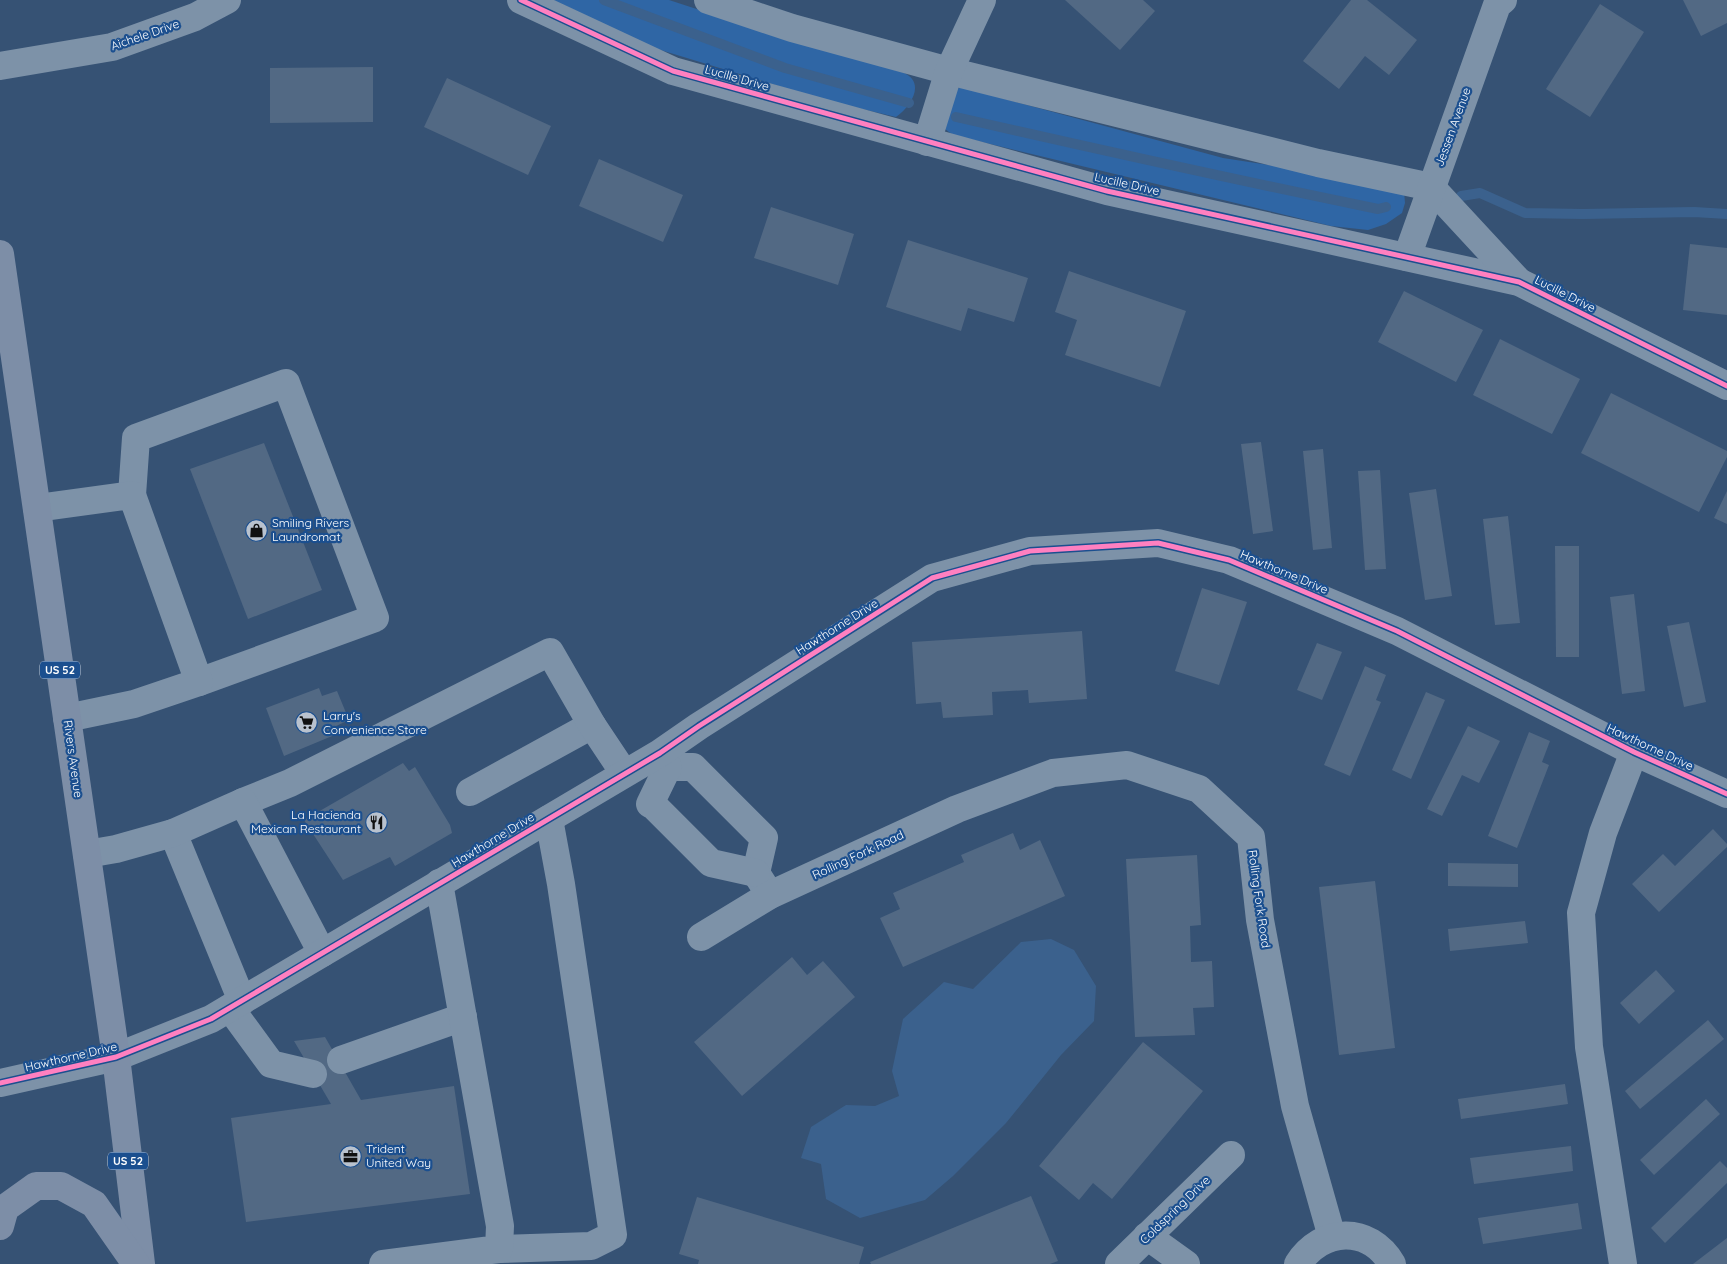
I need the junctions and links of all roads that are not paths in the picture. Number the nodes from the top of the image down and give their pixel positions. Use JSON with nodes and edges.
{"nodes":[{"id":1,"x":227,"y":0,"type":"edge"},
{"id":2,"x":521,"y":0,"type":"edge"},
{"id":3,"x":708,"y":0,"type":"edge"},
{"id":4,"x":982,"y":0,"type":"edge"},
{"id":5,"x":1503,"y":0,"type":"edge"},
{"id":6,"x":0,"y":66,"type":"edge"},
{"id":7,"x":949,"y":71,"type":"junction"},
{"id":8,"x":927,"y":142,"type":"junction"},
{"id":9,"x":1431,"y":187,"type":"junction"},
{"id":10,"x":0,"y":254,"type":"edge"},
{"id":11,"x":1407,"y":258,"type":"junction"},
{"id":12,"x":1519,"y":282,"type":"junction"},
{"id":13,"x":1727,"y":386,"type":"edge"},
{"id":14,"x":132,"y":495,"type":"junction"},
{"id":15,"x":37,"y":508,"type":"junction"},
{"id":16,"x":199,"y":682,"type":"junction"},
{"id":17,"x":67,"y":718,"type":"junction"},
{"id":18,"x":592,"y":725,"type":"junction"},
{"id":19,"x":1634,"y":752,"type":"junction"},
{"id":20,"x":664,"y":760,"type":"junction"},
{"id":21,"x":624,"y":773,"type":"junction"},
{"id":22,"x":470,"y":792,"type":"dead end"},
{"id":23,"x":1727,"y":794,"type":"edge"},
{"id":24,"x":242,"y":802,"type":"junction"},
{"id":25,"x":549,"y":819,"type":"junction"},
{"id":26,"x":174,"y":833,"type":"junction"},
{"id":27,"x":87,"y":854,"type":"junction"},
{"id":28,"x":439,"y":884,"type":"junction"},
{"id":29,"x":763,"y":884,"type":"junction"},
{"id":30,"x":701,"y":937,"type":"dead end"},
{"id":31,"x":322,"y":953,"type":"junction"},
{"id":32,"x":236,"y":1005,"type":"junction"},
{"id":33,"x":463,"y":1017,"type":"junction"},
{"id":34,"x":116,"y":1058,"type":"junction"},
{"id":35,"x":341,"y":1060,"type":"dead end"},
{"id":36,"x":313,"y":1074,"type":"dead end"},
{"id":37,"x":0,"y":1083,"type":"edge"},
{"id":38,"x":1231,"y":1155,"type":"dead end"},
{"id":39,"x":0,"y":1226,"type":"edge"},
{"id":40,"x":1147,"y":1236,"type":"junction"},
{"id":41,"x":1332,"y":1237,"type":"junction"},
{"id":42,"x":498,"y":1249,"type":"junction"},
{"id":43,"x":136,"y":1264,"type":"edge"},
{"id":44,"x":141,"y":1264,"type":"edge"},
{"id":45,"x":383,"y":1264,"type":"edge"},
{"id":46,"x":1119,"y":1264,"type":"edge"},
{"id":47,"x":1186,"y":1264,"type":"edge"},
{"id":48,"x":1298,"y":1264,"type":"edge"},
{"id":49,"x":1392,"y":1264,"type":"edge"},
{"id":50,"x":1623,"y":1264,"type":"edge"}],
"edges":[{"from":1,"to":6,"type":"street","name":"Aichele Drive"},
{"from":2,"to":8,"type":"street","name":"Lucille Drive"},
{"from":3,"to":7,"type":"street"},
{"from":4,"to":7,"type":"street"},
{"from":5,"to":9,"type":"street","name":"Jessen Avenue"},
{"from":7,"to":8,"type":"street"},
{"from":7,"to":9,"type":"street"},
{"from":8,"to":11,"type":"street","name":"Lucille Drive"},
{"from":9,"to":11,"type":"street","name":"Jessen Avenue"},
{"from":9,"to":12,"type":"street","name":"Lucille Drive"},
{"from":10,"to":15,"type":"main road","name":"Rivers Avenue","number":"US 52"},
{"from":11,"to":12,"type":"street","name":"Lucille Drive"},
{"from":12,"to":13,"type":"street","name":"Lucille Drive"},
{"from":14,"to":15,"type":"street"},
{"from":14,"to":16,"type":"street"},
{"from":14,"to":16,"type":"street"},
{"from":15,"to":17,"type":"main road","name":"Rivers Avenue","number":"US 52"},
{"from":16,"to":17,"type":"street"},
{"from":17,"to":27,"type":"main road","name":"Rivers Avenue","number":"US 52"},
{"from":18,"to":21,"type":"street"},
{"from":18,"to":22,"type":"street"},
{"from":18,"to":24,"type":"street"},
{"from":19,"to":20,"type":"street","name":"Hawthorne Drive"},
{"from":19,"to":23,"type":"street","name":"Hawthorne Drive"},
{"from":19,"to":50,"type":"street"},
{"from":20,"to":21,"type":"street","name":"Hawthorne Drive"},
{"from":20,"to":29,"type":"street"},
{"from":20,"to":29,"type":"street"},
{"from":21,"to":25,"type":"street","name":"Hawthorne Drive"},
{"from":24,"to":26,"type":"street"},
{"from":24,"to":31,"type":"street"},
{"from":25,"to":28,"type":"street","name":"Hawthorne Drive"},
{"from":25,"to":42,"type":"street"},
{"from":26,"to":27,"type":"street"},
{"from":26,"to":32,"type":"street"},
{"from":27,"to":34,"type":"main road","name":"Rivers Avenue","number":"US 52"},
{"from":28,"to":31,"type":"street","name":"Hawthorne Drive"},
{"from":28,"to":33,"type":"street"},
{"from":29,"to":30,"type":"street","name":"Rolling Fork Road"},
{"from":29,"to":41,"type":"street","name":"Rolling Fork Road"},
{"from":31,"to":32,"type":"street","name":"Hawthorne Drive"},
{"from":32,"to":34,"type":"street","name":"Hawthorne Drive"},
{"from":32,"to":36,"type":"street"},
{"from":33,"to":35,"type":"street"},
{"from":33,"to":42,"type":"street"},
{"from":34,"to":37,"type":"street","name":"Hawthorne Drive"},
{"from":34,"to":44,"type":"main road","name":"Rivers Avenue","number":"US 52"},
{"from":38,"to":40,"type":"street","name":"Coldspring Drive"},
{"from":39,"to":43,"type":"main road"},
{"from":40,"to":46,"type":"street","name":"Coldspring Drive"},
{"from":40,"to":47,"type":"street"},
{"from":41,"to":48,"type":"street"},
{"from":41,"to":49,"type":"street"},
{"from":42,"to":45,"type":"street"}]}
